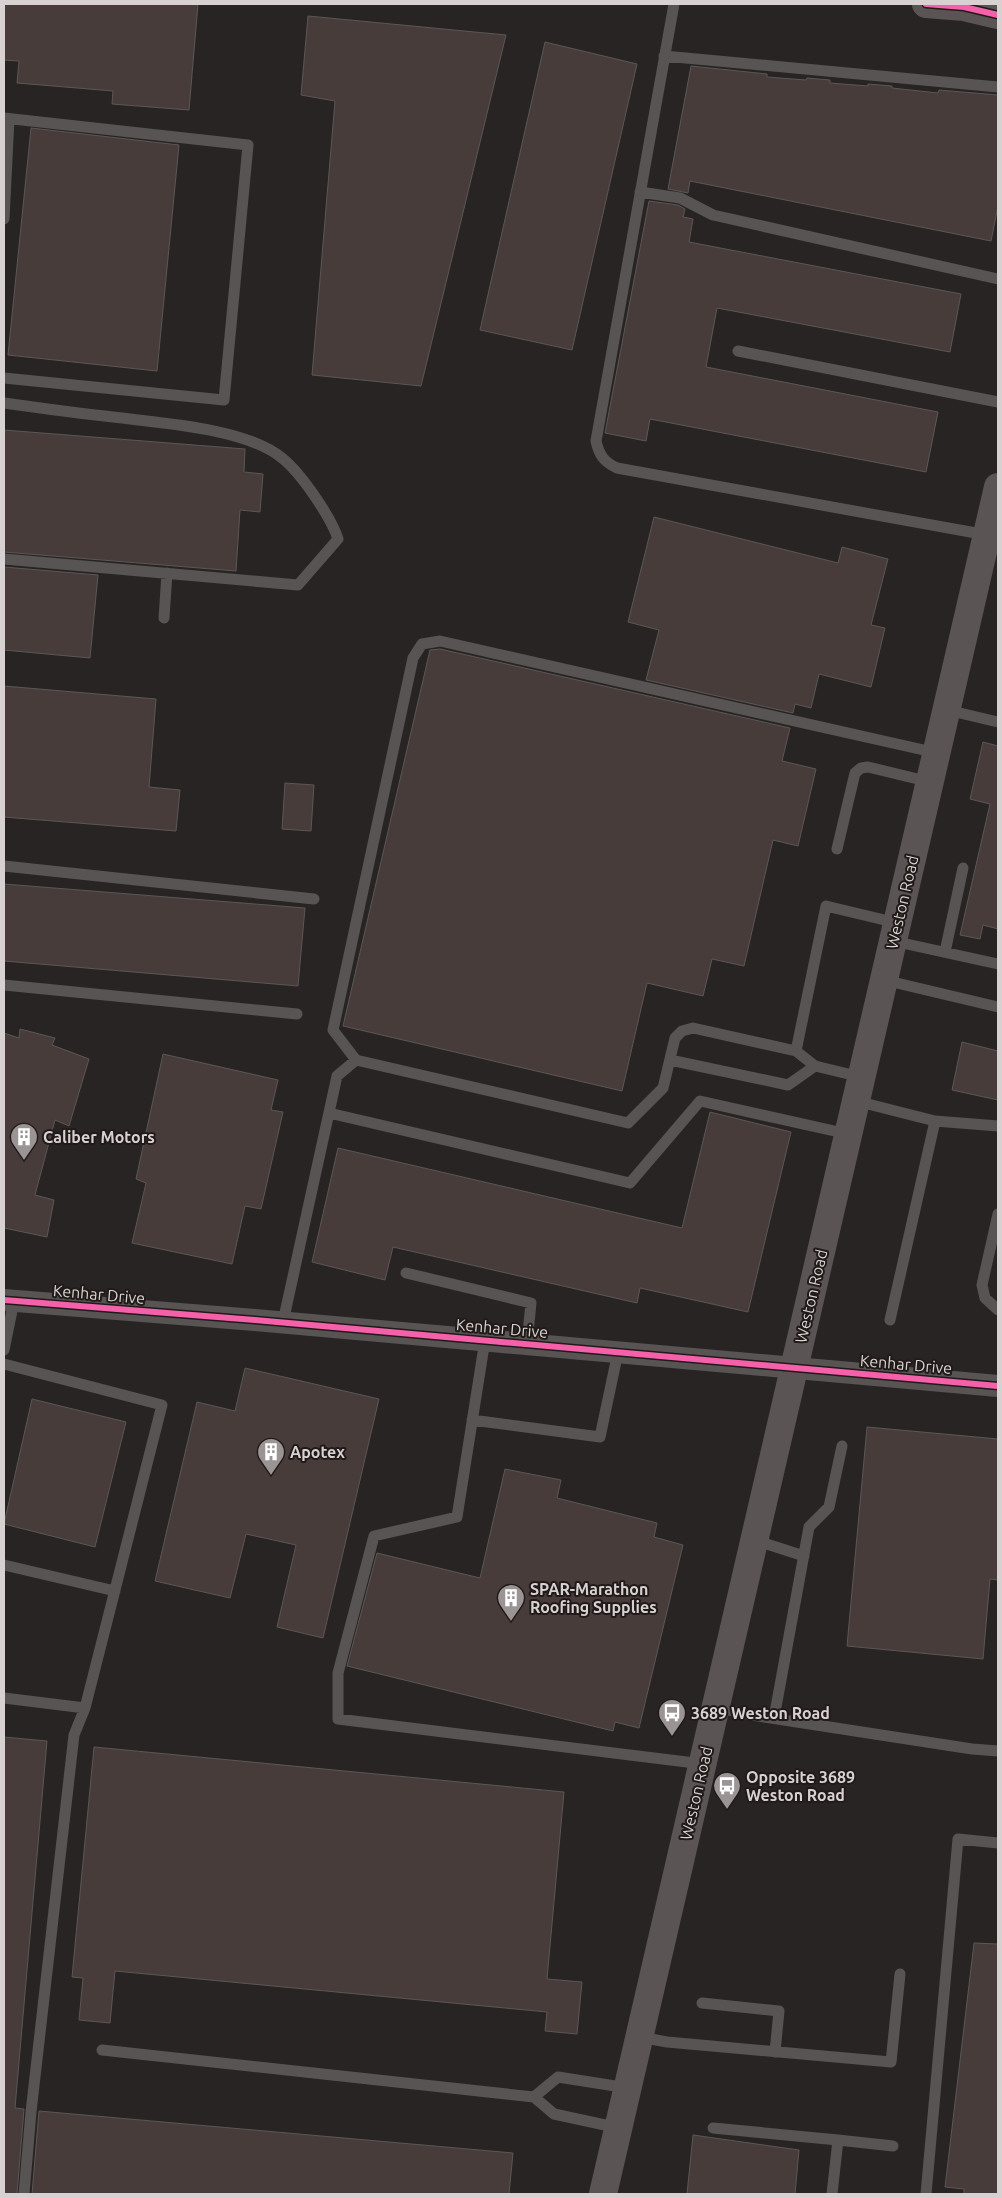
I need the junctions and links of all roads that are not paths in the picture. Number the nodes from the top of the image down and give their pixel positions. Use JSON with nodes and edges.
{"nodes":[{"id":1,"x":674,"y":4,"type":"edge"},
{"id":2,"x":926,"y":4,"type":"edge"},
{"id":3,"x":998,"y":15,"type":"edge"},
{"id":4,"x":664,"y":56,"type":"junction"},
{"id":5,"x":998,"y":87,"type":"edge"},
{"id":6,"x":6,"y":118,"type":"edge"},
{"id":7,"x":640,"y":192,"type":"junction"},
{"id":8,"x":4,"y":219,"type":"edge"},
{"id":9,"x":998,"y":279,"type":"edge"},
{"id":10,"x":738,"y":351,"type":"dead end"},
{"id":11,"x":4,"y":378,"type":"edge"},
{"id":12,"x":998,"y":402,"type":"edge"},
{"id":13,"x":4,"y":403,"type":"edge"},
{"id":14,"x":998,"y":486,"type":"edge"},
{"id":15,"x":987,"y":535,"type":"junction"},
{"id":16,"x":4,"y":559,"type":"edge"},
{"id":17,"x":167,"y":574,"type":"junction"},
{"id":18,"x":164,"y":618,"type":"dead end"},
{"id":19,"x":946,"y":710,"type":"junction"},
{"id":20,"x":998,"y":722,"type":"edge"},
{"id":21,"x":937,"y":753,"type":"junction"},
{"id":22,"x":930,"y":782,"type":"junction"},
{"id":23,"x":837,"y":848,"type":"dead end"},
{"id":24,"x":4,"y":866,"type":"edge"},
{"id":25,"x":963,"y":868,"type":"dead end"},
{"id":26,"x":314,"y":899,"type":"dead end"},
{"id":27,"x":895,"y":932,"type":"junction"},
{"id":28,"x":945,"y":952,"type":"junction"},
{"id":29,"x":998,"y":964,"type":"edge"},
{"id":30,"x":884,"y":980,"type":"junction"},
{"id":31,"x":4,"y":985,"type":"edge"},
{"id":32,"x":998,"y":1007,"type":"edge"},
{"id":33,"x":297,"y":1014,"type":"dead end"},
{"id":34,"x":796,"y":1050,"type":"junction"},
{"id":35,"x":356,"y":1060,"type":"junction"},
{"id":36,"x":670,"y":1060,"type":"junction"},
{"id":37,"x":815,"y":1066,"type":"junction"},
{"id":38,"x":859,"y":1089,"type":"junction"},
{"id":39,"x":329,"y":1113,"type":"junction"},
{"id":40,"x":935,"y":1121,"type":"junction"},
{"id":41,"x":998,"y":1126,"type":"edge"},
{"id":42,"x":848,"y":1134,"type":"junction"},
{"id":43,"x":998,"y":1214,"type":"edge"},
{"id":44,"x":406,"y":1273,"type":"dead end"},
{"id":45,"x":9,"y":1300,"type":"edge"},
{"id":46,"x":998,"y":1310,"type":"edge"},
{"id":47,"x":890,"y":1320,"type":"dead end"},
{"id":48,"x":283,"y":1322,"type":"junction"},
{"id":49,"x":485,"y":1340,"type":"junction"},
{"id":50,"x":527,"y":1344,"type":"junction"},
{"id":51,"x":4,"y":1350,"type":"edge"},
{"id":52,"x":618,"y":1352,"type":"junction"},
{"id":53,"x":4,"y":1364,"type":"edge"},
{"id":54,"x":794,"y":1367,"type":"junction"},
{"id":55,"x":998,"y":1386,"type":"edge"},
{"id":56,"x":472,"y":1420,"type":"junction"},
{"id":57,"x":842,"y":1446,"type":"dead end"},
{"id":58,"x":754,"y":1540,"type":"junction"},
{"id":59,"x":804,"y":1556,"type":"junction"},
{"id":60,"x":4,"y":1565,"type":"edge"},
{"id":61,"x":115,"y":1590,"type":"junction"},
{"id":62,"x":4,"y":1698,"type":"edge"},
{"id":63,"x":716,"y":1707,"type":"junction"},
{"id":64,"x":85,"y":1708,"type":"junction"},
{"id":65,"x":774,"y":1718,"type":"junction"},
{"id":66,"x":998,"y":1751,"type":"edge"},
{"id":67,"x":703,"y":1764,"type":"junction"},
{"id":68,"x":998,"y":1843,"type":"edge"},
{"id":69,"x":900,"y":1974,"type":"dead end"},
{"id":70,"x":702,"y":2003,"type":"dead end"},
{"id":71,"x":640,"y":2037,"type":"junction"},
{"id":72,"x":102,"y":2050,"type":"dead end"},
{"id":73,"x":775,"y":2052,"type":"junction"},
{"id":74,"x":628,"y":2088,"type":"junction"},
{"id":75,"x":534,"y":2097,"type":"junction"},
{"id":76,"x":618,"y":2128,"type":"junction"},
{"id":77,"x":713,"y":2128,"type":"dead end"},
{"id":78,"x":838,"y":2140,"type":"junction"},
{"id":79,"x":893,"y":2146,"type":"dead end"},
{"id":80,"x":24,"y":2194,"type":"edge"},
{"id":81,"x":603,"y":2194,"type":"edge"},
{"id":82,"x":832,"y":2194,"type":"edge"},
{"id":83,"x":926,"y":2194,"type":"edge"}],
"edges":[{"from":1,"to":4,"type":"lane"},
{"from":2,"to":3,"type":"main road"},
{"from":4,"to":5,"type":"lane"},
{"from":4,"to":7,"type":"lane"},
{"from":6,"to":8,"type":"lane"},
{"from":6,"to":11,"type":"lane"},
{"from":7,"to":9,"type":"lane"},
{"from":7,"to":15,"type":"lane"},
{"from":10,"to":12,"type":"lane"},
{"from":13,"to":17,"type":"lane"},
{"from":14,"to":15,"type":"main road","name":"Weston Road"},
{"from":15,"to":19,"type":"main road","name":"Weston Road"},
{"from":16,"to":17,"type":"lane"},
{"from":17,"to":18,"type":"lane"},
{"from":19,"to":20,"type":"lane"},
{"from":19,"to":21,"type":"main road","name":"Weston Road"},
{"from":21,"to":22,"type":"main road","name":"Weston Road"},
{"from":21,"to":35,"type":"lane"},
{"from":22,"to":23,"type":"lane"},
{"from":22,"to":27,"type":"main road","name":"Weston Road"},
{"from":24,"to":26,"type":"lane"},
{"from":25,"to":28,"type":"lane"},
{"from":27,"to":28,"type":"lane"},
{"from":27,"to":30,"type":"main road","name":"Weston Road"},
{"from":27,"to":34,"type":"lane"},
{"from":28,"to":29,"type":"lane"},
{"from":30,"to":32,"type":"lane"},
{"from":30,"to":38,"type":"main road","name":"Weston Road"},
{"from":31,"to":33,"type":"lane"},
{"from":34,"to":36,"type":"lane"},
{"from":34,"to":37,"type":"lane"},
{"from":35,"to":36,"type":"lane"},
{"from":35,"to":39,"type":"lane"},
{"from":36,"to":37,"type":"lane"},
{"from":37,"to":38,"type":"lane"},
{"from":38,"to":40,"type":"lane"},
{"from":38,"to":42,"type":"main road","name":"Weston Road"},
{"from":39,"to":42,"type":"lane"},
{"from":39,"to":48,"type":"lane"},
{"from":40,"to":41,"type":"lane"},
{"from":40,"to":47,"type":"lane"},
{"from":42,"to":54,"type":"main road","name":"Weston Road"},
{"from":43,"to":46,"type":"lane"},
{"from":44,"to":50,"type":"lane"},
{"from":45,"to":48,"type":"street","name":"Kenhar Drive"},
{"from":45,"to":51,"type":"lane"},
{"from":48,"to":49,"type":"street","name":"Kenhar Drive"},
{"from":49,"to":50,"type":"street","name":"Kenhar Drive"},
{"from":49,"to":56,"type":"lane"},
{"from":50,"to":52,"type":"street","name":"Kenhar Drive"},
{"from":52,"to":54,"type":"street","name":"Kenhar Drive"},
{"from":52,"to":56,"type":"lane"},
{"from":53,"to":61,"type":"lane"},
{"from":54,"to":55,"type":"street","name":"Kenhar Drive"},
{"from":54,"to":58,"type":"main road","name":"Weston Road"},
{"from":56,"to":67,"type":"lane"},
{"from":57,"to":59,"type":"lane"},
{"from":58,"to":59,"type":"lane"},
{"from":58,"to":63,"type":"main road","name":"Weston Road"},
{"from":59,"to":65,"type":"lane"},
{"from":60,"to":61,"type":"lane"},
{"from":61,"to":64,"type":"lane"},
{"from":62,"to":64,"type":"lane"},
{"from":63,"to":65,"type":"lane"},
{"from":63,"to":67,"type":"main road","name":"Weston Road"},
{"from":64,"to":80,"type":"lane"},
{"from":65,"to":66,"type":"lane"},
{"from":67,"to":71,"type":"main road","name":"Weston Road"},
{"from":68,"to":83,"type":"lane"},
{"from":69,"to":73,"type":"lane"},
{"from":70,"to":73,"type":"lane"},
{"from":71,"to":73,"type":"lane"},
{"from":71,"to":74,"type":"main road","name":"Weston Road"},
{"from":72,"to":75,"type":"lane"},
{"from":74,"to":75,"type":"lane"},
{"from":74,"to":76,"type":"main road","name":"Weston Road"},
{"from":75,"to":76,"type":"lane"},
{"from":76,"to":81,"type":"main road","name":"Weston Road"},
{"from":77,"to":78,"type":"lane"},
{"from":78,"to":79,"type":"lane"},
{"from":78,"to":82,"type":"lane"}]}
